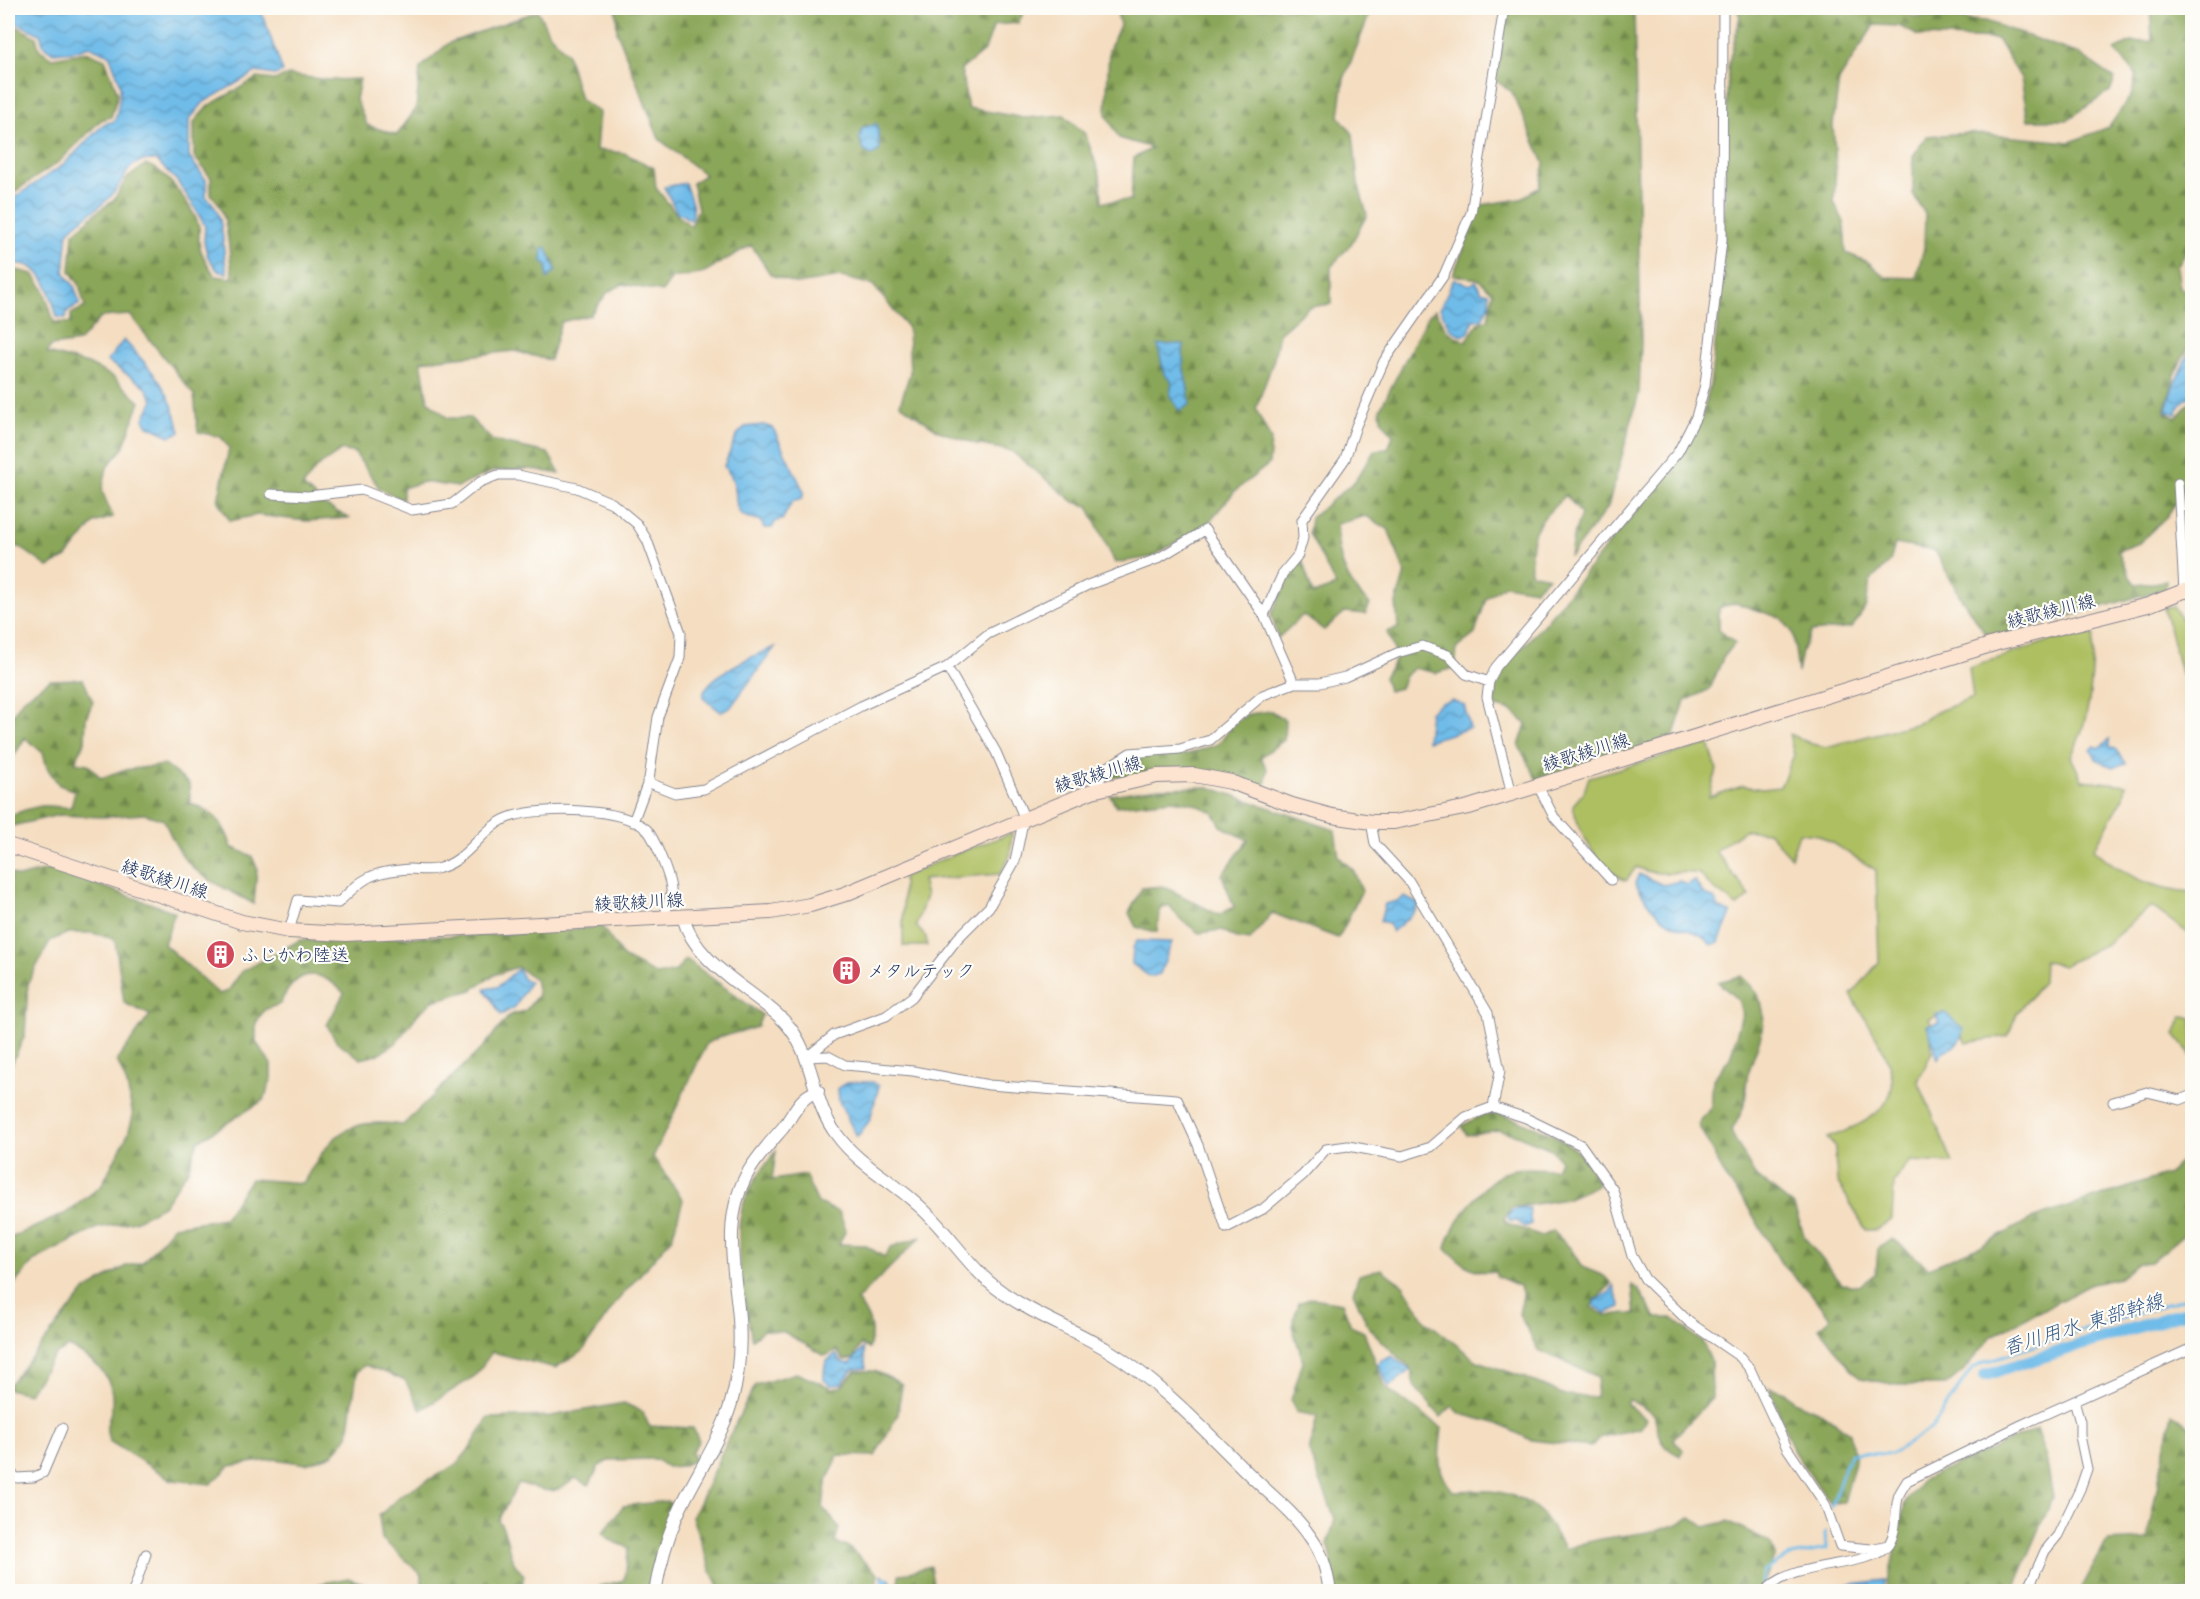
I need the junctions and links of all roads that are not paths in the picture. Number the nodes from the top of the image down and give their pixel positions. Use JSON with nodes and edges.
{"nodes":[{"id":1,"x":1504,"y":8,"type":"edge"},
{"id":2,"x":1723,"y":8,"type":"edge"},
{"id":3,"x":2178,"y":483,"type":"dead end"},
{"id":4,"x":271,"y":494,"type":"dead end"},
{"id":5,"x":2188,"y":591,"type":"edge"},
{"id":6,"x":1264,"y":615,"type":"junction"},
{"id":7,"x":947,"y":667,"type":"junction"},
{"id":8,"x":1490,"y":682,"type":"junction"},
{"id":9,"x":1294,"y":683,"type":"junction"},
{"id":10,"x":647,"y":782,"type":"junction"},
{"id":11,"x":1538,"y":786,"type":"junction"},
{"id":12,"x":1092,"y":791,"type":"junction"},
{"id":13,"x":1512,"y":794,"type":"junction"},
{"id":14,"x":1024,"y":817,"type":"junction"},
{"id":15,"x":633,"y":822,"type":"junction"},
{"id":16,"x":1371,"y":822,"type":"junction"},
{"id":17,"x":8,"y":845,"type":"edge"},
{"id":18,"x":1611,"y":880,"type":"dead end"},
{"id":19,"x":683,"y":917,"type":"junction"},
{"id":20,"x":664,"y":918,"type":"junction"},
{"id":21,"x":289,"y":931,"type":"junction"},
{"id":22,"x":807,"y":1057,"type":"junction"},
{"id":23,"x":818,"y":1091,"type":"junction"},
{"id":24,"x":2193,"y":1095,"type":"edge"},
{"id":25,"x":2113,"y":1102,"type":"dead end"},
{"id":26,"x":1493,"y":1107,"type":"junction"},
{"id":27,"x":2193,"y":1348,"type":"edge"},
{"id":28,"x":2074,"y":1401,"type":"junction"},
{"id":29,"x":62,"y":1428,"type":"dead end"},
{"id":30,"x":8,"y":1471,"type":"edge"},
{"id":31,"x":1888,"y":1545,"type":"junction"},
{"id":32,"x":146,"y":1554,"type":"dead end"},
{"id":33,"x":133,"y":1592,"type":"edge"},
{"id":34,"x":655,"y":1592,"type":"edge"},
{"id":35,"x":1330,"y":1592,"type":"edge"},
{"id":36,"x":1765,"y":1592,"type":"edge"},
{"id":37,"x":2023,"y":1592,"type":"edge"}],
"edges":[{"from":1,"to":6,"type":"street"},
{"from":2,"to":8,"type":"street"},
{"from":3,"to":5,"type":"street"},
{"from":4,"to":10,"type":"street"},
{"from":5,"to":11,"type":"main road","name":"綾歌綾川線"},
{"from":6,"to":7,"type":"street"},
{"from":6,"to":9,"type":"street"},
{"from":7,"to":10,"type":"street"},
{"from":7,"to":14,"type":"street"},
{"from":8,"to":9,"type":"street"},
{"from":8,"to":13,"type":"street"},
{"from":9,"to":12,"type":"street"},
{"from":10,"to":15,"type":"street"},
{"from":11,"to":13,"type":"main road","name":"綾歌綾川線"},
{"from":11,"to":18,"type":"street"},
{"from":12,"to":14,"type":"main road","name":"綾歌綾川線"},
{"from":12,"to":16,"type":"main road","name":"綾歌綾川線"},
{"from":13,"to":16,"type":"main road","name":"綾歌綾川線"},
{"from":14,"to":19,"type":"main road","name":"綾歌綾川線"},
{"from":14,"to":22,"type":"street"},
{"from":15,"to":20,"type":"street"},
{"from":15,"to":21,"type":"street"},
{"from":16,"to":26,"type":"street"},
{"from":17,"to":21,"type":"main road","name":"綾歌綾川線"},
{"from":19,"to":20,"type":"main road","name":"綾歌綾川線"},
{"from":19,"to":22,"type":"street"},
{"from":20,"to":21,"type":"main road","name":"綾歌綾川線"},
{"from":22,"to":23,"type":"street"},
{"from":22,"to":26,"type":"street"},
{"from":23,"to":34,"type":"street"},
{"from":23,"to":35,"type":"street"},
{"from":24,"to":25,"type":"street"},
{"from":26,"to":31,"type":"street"},
{"from":27,"to":28,"type":"street"},
{"from":28,"to":31,"type":"street"},
{"from":28,"to":37,"type":"street"},
{"from":29,"to":30,"type":"street"},
{"from":31,"to":36,"type":"street"},
{"from":32,"to":33,"type":"street"}]}
